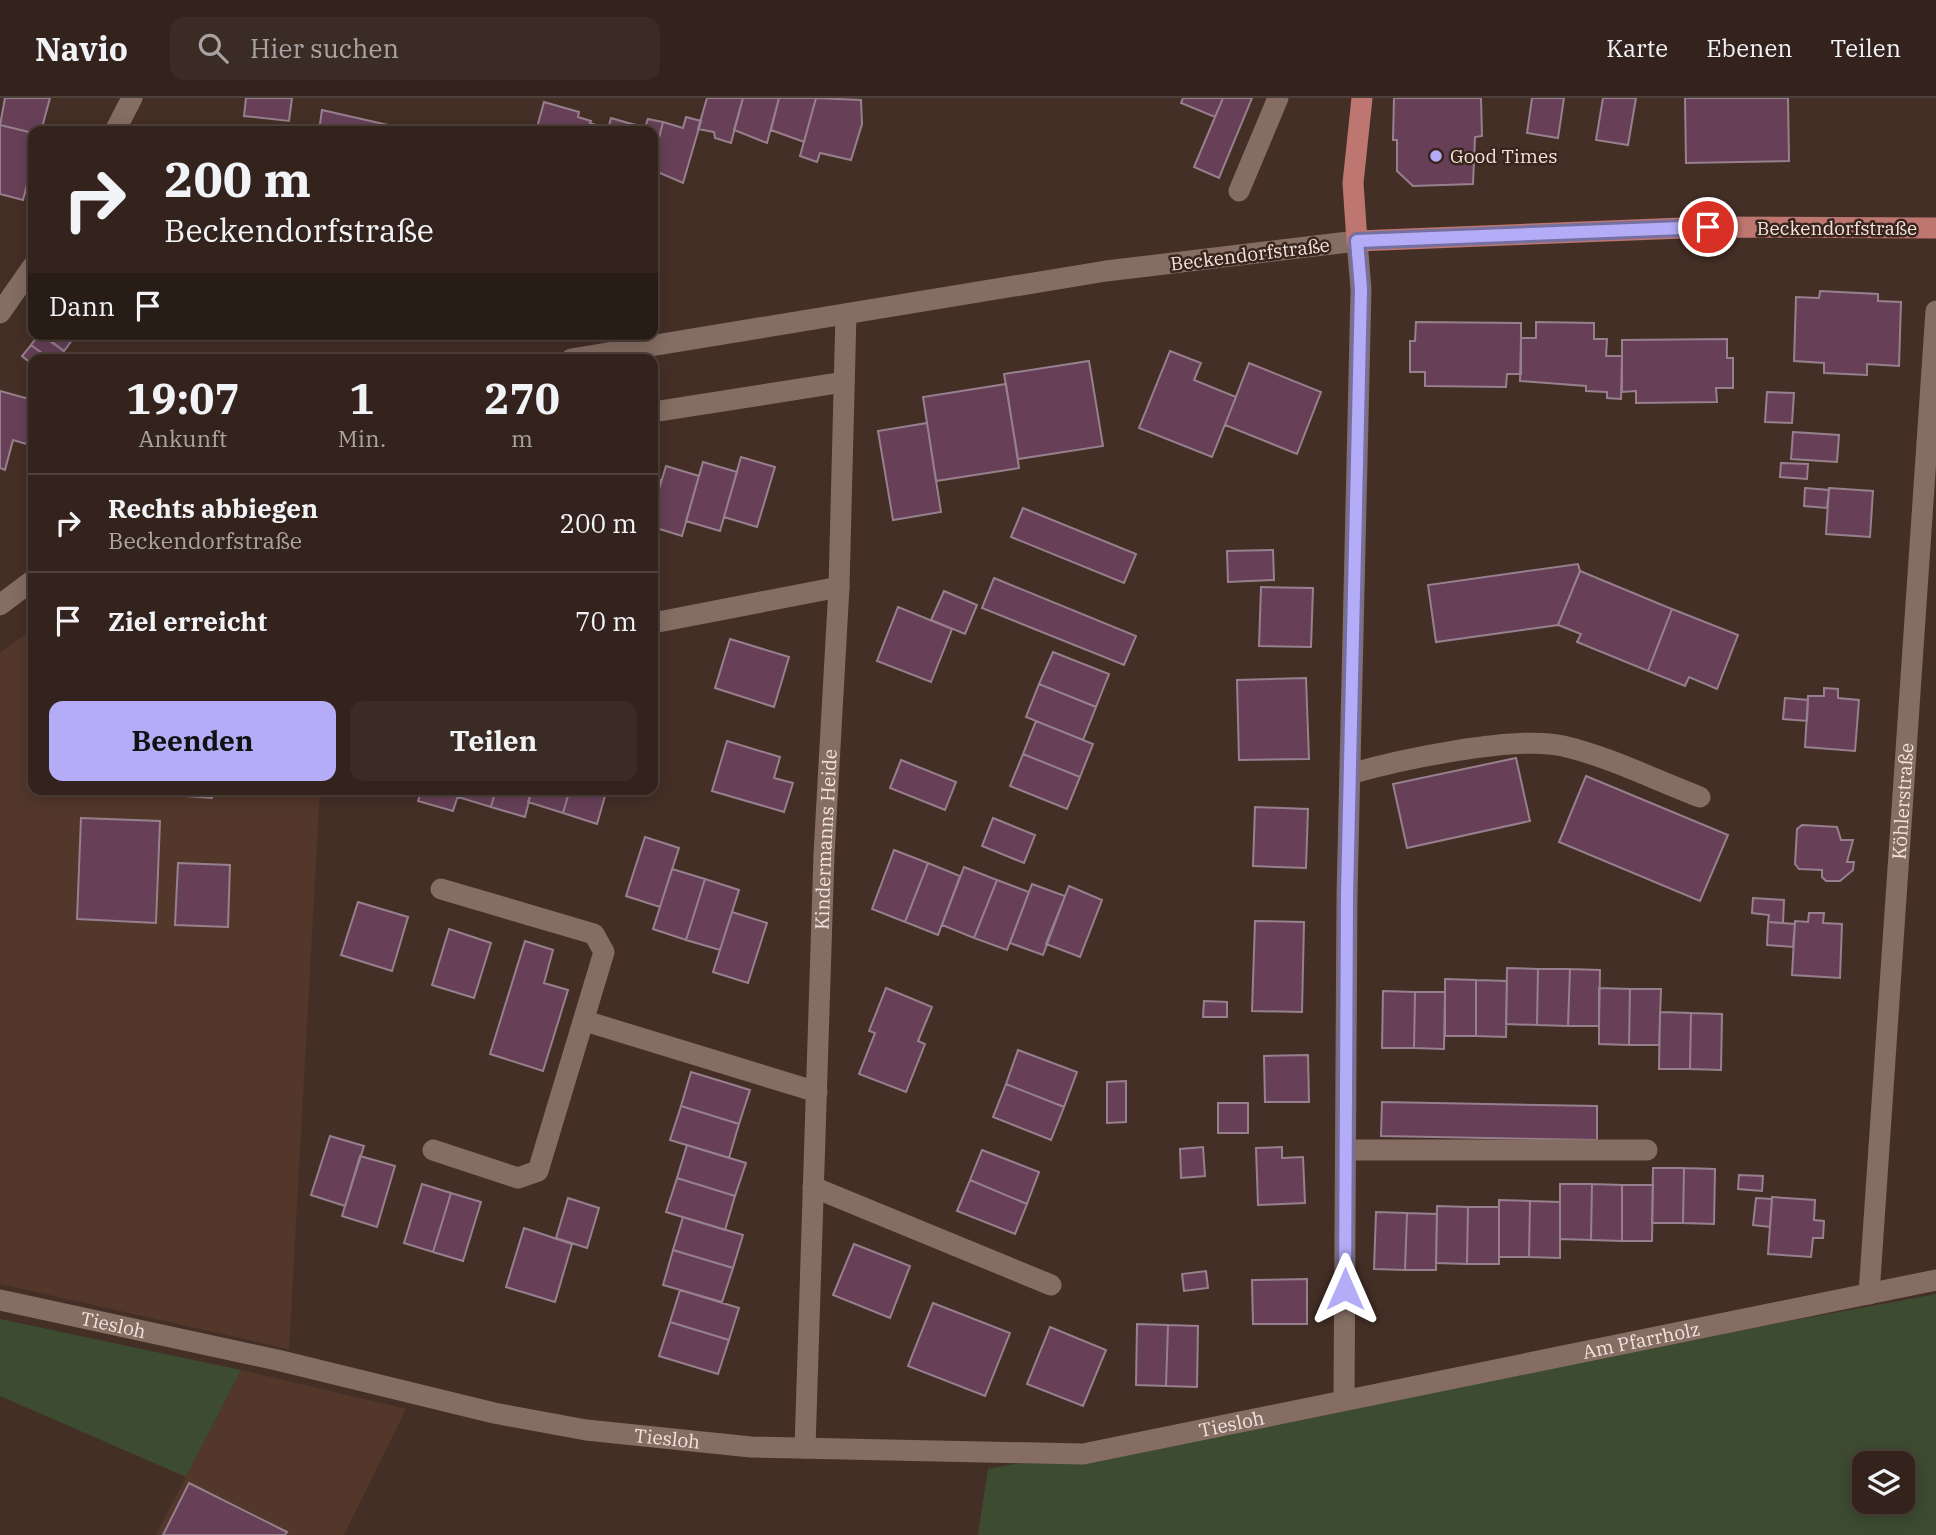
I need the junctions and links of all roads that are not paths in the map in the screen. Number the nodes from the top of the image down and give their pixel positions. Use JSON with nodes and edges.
{"nodes":[{"id":1,"x":132,"y":98,"type":"edge"},
{"id":2,"x":1278,"y":98,"type":"edge"},
{"id":3,"x":1363,"y":98,"type":"edge"},
{"id":4,"x":118,"y":126,"type":"edge"},
{"id":5,"x":1239,"y":191,"type":"dead end"},
{"id":6,"x":1936,"y":228,"type":"edge"},
{"id":7,"x":1357,"y":241,"type":"junction"},
{"id":8,"x":28,"y":273,"type":"edge"},
{"id":9,"x":1936,"y":311,"type":"edge"},
{"id":10,"x":0,"y":313,"type":"edge"},
{"id":11,"x":846,"y":314,"type":"junction"},
{"id":12,"x":602,"y":354,"type":"edge"},
{"id":13,"x":844,"y":382,"type":"junction"},
{"id":14,"x":658,"y":411,"type":"edge"},
{"id":15,"x":28,"y":584,"type":"edge"},
{"id":16,"x":839,"y":587,"type":"junction"},
{"id":17,"x":0,"y":605,"type":"edge"},
{"id":18,"x":658,"y":622,"type":"edge"},
{"id":19,"x":1350,"y":774,"type":"junction"},
{"id":20,"x":1700,"y":797,"type":"dead end"},
{"id":21,"x":440,"y":888,"type":"dead end"},
{"id":22,"x":585,"y":1021,"type":"junction"},
{"id":23,"x":817,"y":1092,"type":"junction"},
{"id":24,"x":433,"y":1150,"type":"dead end"},
{"id":25,"x":1346,"y":1150,"type":"junction"},
{"id":26,"x":1647,"y":1150,"type":"dead end"},
{"id":27,"x":813,"y":1187,"type":"junction"},
{"id":28,"x":1936,"y":1280,"type":"edge"},
{"id":29,"x":1051,"y":1285,"type":"dead end"},
{"id":30,"x":1869,"y":1294,"type":"junction"},
{"id":31,"x":0,"y":1300,"type":"edge"},
{"id":32,"x":1344,"y":1400,"type":"junction"},
{"id":33,"x":805,"y":1448,"type":"junction"}],
"edges":[{"from":1,"to":4,"type":"street"},
{"from":2,"to":5,"type":"street"},
{"from":3,"to":7,"type":"main road"},
{"from":6,"to":7,"type":"main road","name":"Beckendorfstraße"},
{"from":7,"to":11,"type":"street","name":"Beckendorfstraße"},
{"from":7,"to":19,"type":"street"},
{"from":8,"to":10,"type":"street"},
{"from":9,"to":30,"type":"street","name":"Köhlerstraße"},
{"from":11,"to":12,"type":"street","name":"Beckendorfstraße"},
{"from":11,"to":13,"type":"street","name":"Kindermanns Heide"},
{"from":13,"to":14,"type":"street"},
{"from":13,"to":16,"type":"street","name":"Kindermanns Heide"},
{"from":15,"to":17,"type":"street"},
{"from":16,"to":18,"type":"street"},
{"from":16,"to":23,"type":"street","name":"Kindermanns Heide"},
{"from":19,"to":20,"type":"street"},
{"from":19,"to":25,"type":"street"},
{"from":21,"to":22,"type":"street"},
{"from":22,"to":23,"type":"street"},
{"from":22,"to":24,"type":"street"},
{"from":23,"to":27,"type":"street","name":"Kindermanns Heide"},
{"from":25,"to":26,"type":"street"},
{"from":25,"to":32,"type":"street"},
{"from":27,"to":29,"type":"street"},
{"from":27,"to":33,"type":"street","name":"Kindermanns Heide"},
{"from":28,"to":30,"type":"street","name":"Am Pfarrholz"},
{"from":30,"to":32,"type":"street","name":"Am Pfarrholz"},
{"from":31,"to":33,"type":"street","name":"Tiesloh"},
{"from":32,"to":33,"type":"street","name":"Tiesloh"}]}
